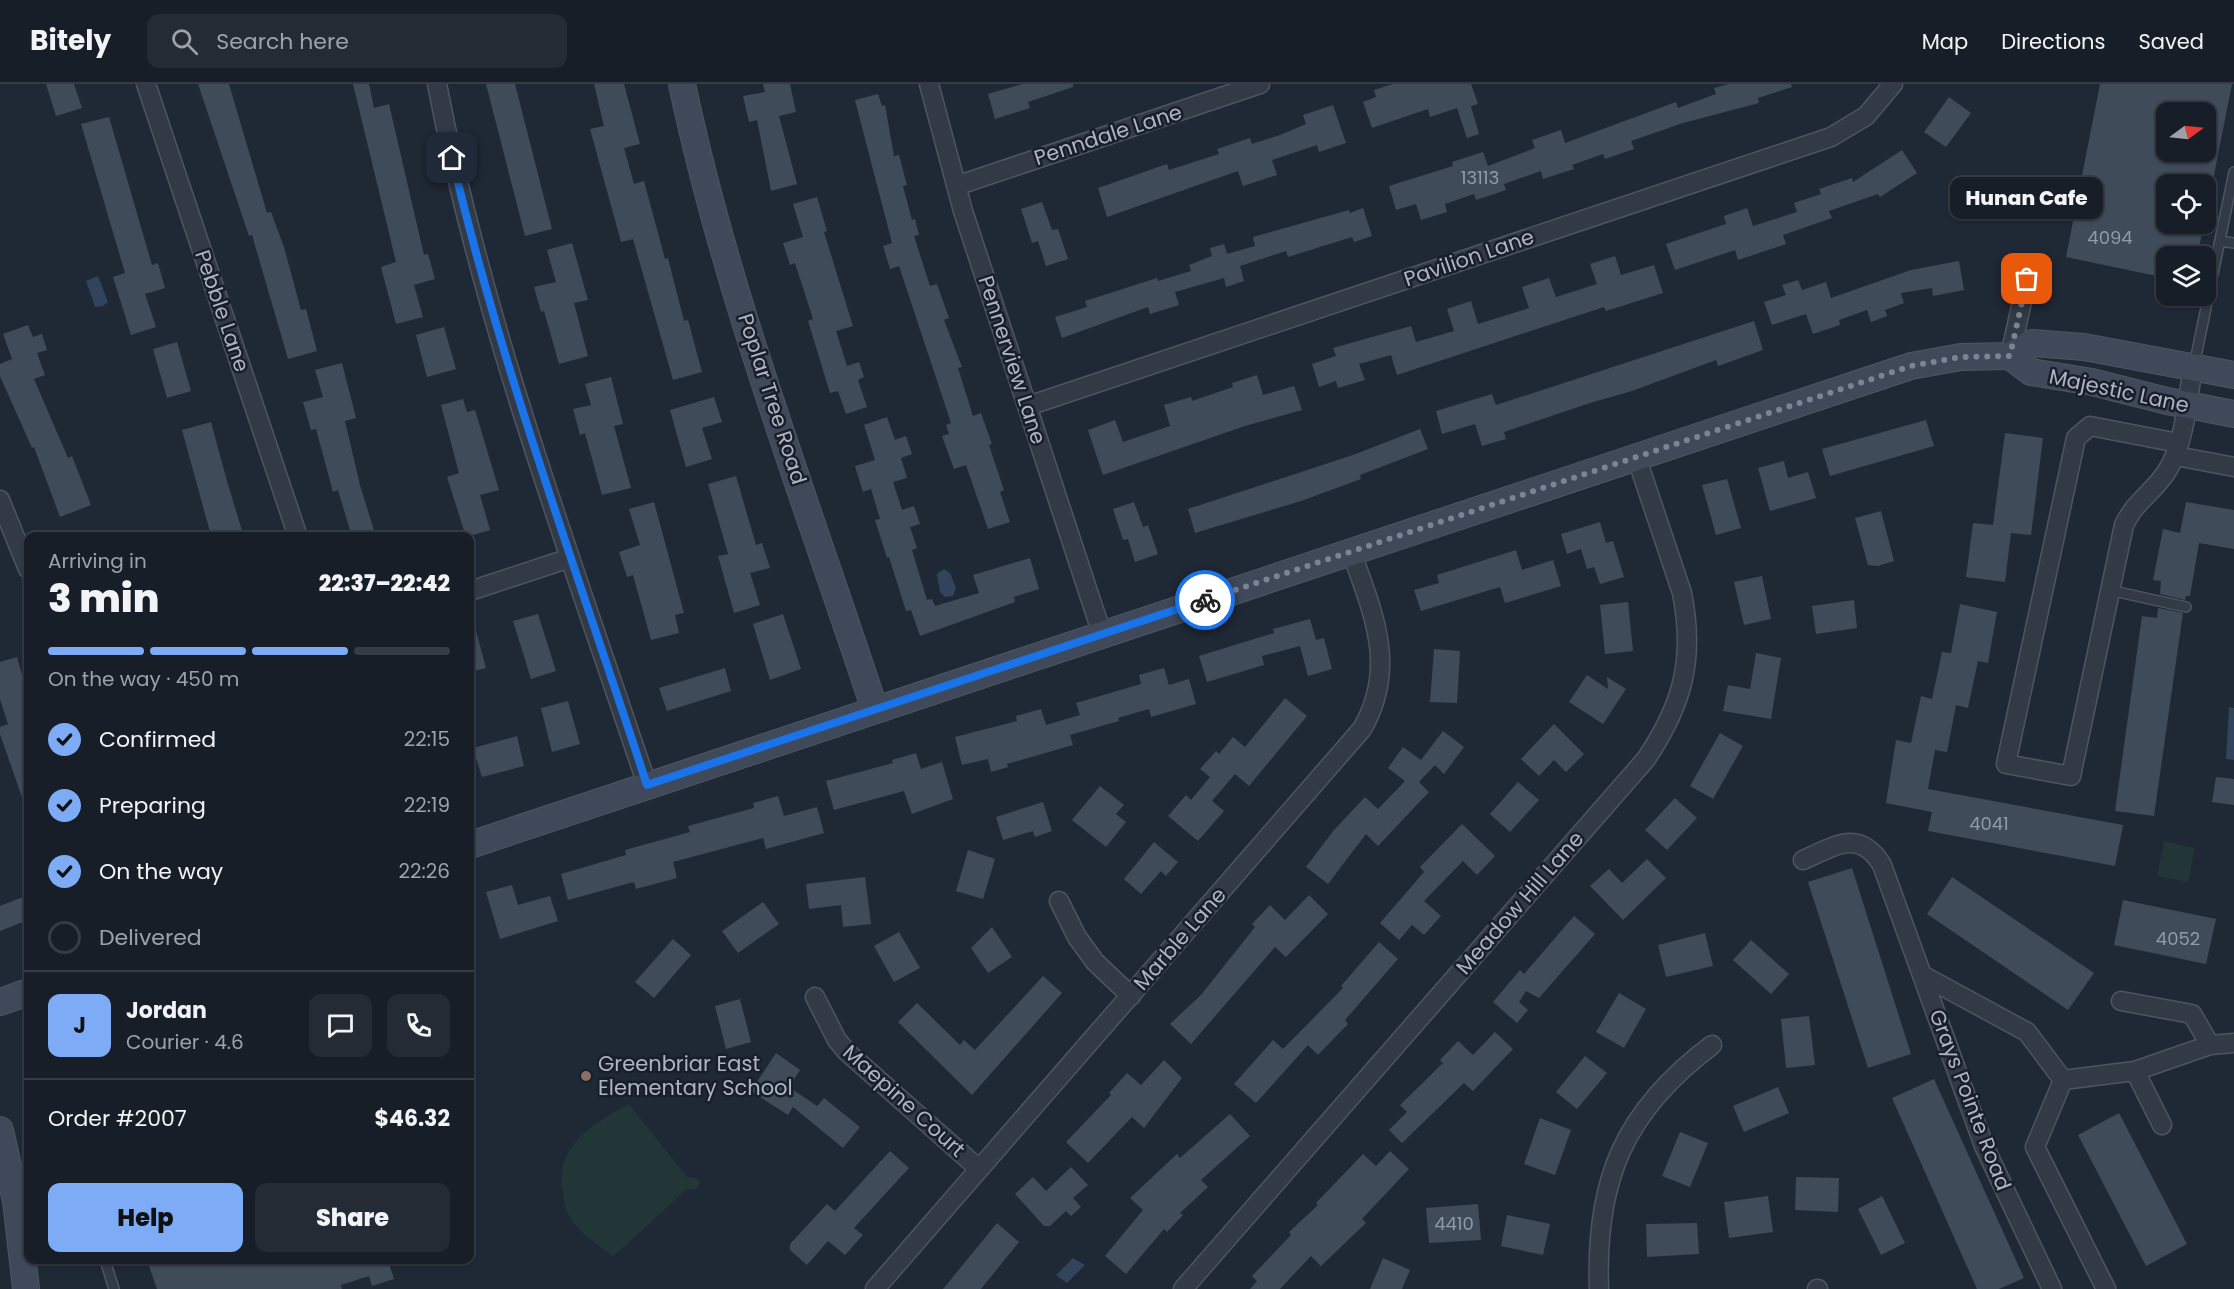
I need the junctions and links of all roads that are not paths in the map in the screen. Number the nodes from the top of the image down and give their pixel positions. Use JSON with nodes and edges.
{"nodes":[{"id":1,"x":146,"y":84,"type":"edge"},
{"id":2,"x":437,"y":84,"type":"edge"},
{"id":3,"x":682,"y":84,"type":"edge"},
{"id":4,"x":929,"y":84,"type":"edge"},
{"id":5,"x":1260,"y":84,"type":"edge"},
{"id":6,"x":1893,"y":84,"type":"edge"},
{"id":7,"x":2234,"y":172,"type":"edge"},
{"id":8,"x":956,"y":186,"type":"junction"},
{"id":9,"x":2220,"y":240,"type":"junction"},
{"id":10,"x":2234,"y":243,"type":"edge"},
{"id":11,"x":2027,"y":279,"type":"dead end"},
{"id":12,"x":2010,"y":356,"type":"junction"},
{"id":13,"x":2193,"y":368,"type":"junction"},
{"id":14,"x":2234,"y":375,"type":"edge"},
{"id":15,"x":2186,"y":405,"type":"junction"},
{"id":16,"x":1028,"y":406,"type":"junction"},
{"id":17,"x":2234,"y":414,"type":"edge"},
{"id":18,"x":2177,"y":449,"type":"junction"},
{"id":19,"x":1636,"y":456,"type":"junction"},
{"id":20,"x":2234,"y":467,"type":"edge"},
{"id":21,"x":0,"y":500,"type":"edge"},
{"id":22,"x":296,"y":532,"type":"edge"},
{"id":23,"x":1351,"y":551,"type":"junction"},
{"id":24,"x":570,"y":558,"type":"junction"},
{"id":25,"x":24,"y":559,"type":"edge"},
{"id":26,"x":474,"y":590,"type":"edge"},
{"id":27,"x":2109,"y":590,"type":"junction"},
{"id":28,"x":2186,"y":607,"type":"dead end"},
{"id":29,"x":1102,"y":634,"type":"junction"},
{"id":30,"x":875,"y":710,"type":"junction"},
{"id":31,"x":647,"y":785,"type":"junction"},
{"id":32,"x":474,"y":844,"type":"edge"},
{"id":33,"x":1803,"y":860,"type":"dead end"},
{"id":34,"x":1059,"y":901,"type":"dead end"},
{"id":35,"x":1922,"y":975,"type":"junction"},
{"id":36,"x":24,"y":993,"type":"edge"},
{"id":37,"x":1131,"y":996,"type":"junction"},
{"id":38,"x":815,"y":998,"type":"dead end"},
{"id":39,"x":2121,"y":1001,"type":"dead end"},
{"id":40,"x":0,"y":1002,"type":"edge"},
{"id":41,"x":2234,"y":1043,"type":"edge"},
{"id":42,"x":1712,"y":1045,"type":"dead end"},
{"id":43,"x":2210,"y":1045,"type":"junction"},
{"id":44,"x":2135,"y":1071,"type":"junction"},
{"id":45,"x":2063,"y":1080,"type":"junction"},
{"id":46,"x":2162,"y":1125,"type":"dead end"},
{"id":47,"x":0,"y":1130,"type":"edge"},
{"id":48,"x":979,"y":1169,"type":"junction"},
{"id":49,"x":24,"y":1228,"type":"edge"},
{"id":50,"x":25,"y":1264,"type":"edge"},
{"id":51,"x":106,"y":1264,"type":"edge"},
{"id":52,"x":26,"y":1289,"type":"edge"},
{"id":53,"x":114,"y":1289,"type":"edge"},
{"id":54,"x":875,"y":1289,"type":"edge"},
{"id":55,"x":1183,"y":1289,"type":"edge"},
{"id":56,"x":1599,"y":1289,"type":"edge"},
{"id":57,"x":2052,"y":1289,"type":"edge"},
{"id":58,"x":2106,"y":1289,"type":"edge"}],
"edges":[{"from":1,"to":22,"type":"street","name":"Pebble Lane"},
{"from":2,"to":24,"type":"street"},
{"from":3,"to":30,"type":"street","name":"Poplar Tree Road"},
{"from":4,"to":8,"type":"street","name":"Pennerview Lane"},
{"from":5,"to":8,"type":"street","name":"Penndale Lane"},
{"from":6,"to":16,"type":"street","name":"Pavilion Lane"},
{"from":7,"to":9,"type":"lane"},
{"from":8,"to":16,"type":"street","name":"Pennerview Lane"},
{"from":9,"to":10,"type":"lane"},
{"from":9,"to":13,"type":"lane"},
{"from":11,"to":12,"type":"street"},
{"from":12,"to":13,"type":"street","name":"Majestic Lane"},
{"from":12,"to":15,"type":"street","name":"Majestic Lane"},
{"from":12,"to":19,"type":"street","name":"Majestic Lane"},
{"from":13,"to":14,"type":"street","name":"Majestic Lane"},
{"from":13,"to":15,"type":"street"},
{"from":15,"to":17,"type":"street","name":"Majestic Lane"},
{"from":15,"to":18,"type":"street"},
{"from":16,"to":29,"type":"street","name":"Pennerview Lane"},
{"from":18,"to":20,"type":"street"},
{"from":18,"to":27,"type":"street"},
{"from":18,"to":27,"type":"street"},
{"from":19,"to":23,"type":"street","name":"Majestic Lane"},
{"from":19,"to":55,"type":"street","name":"Meadow Hill Lane"},
{"from":21,"to":25,"type":"street"},
{"from":23,"to":29,"type":"street","name":"Majestic Lane"},
{"from":23,"to":37,"type":"street","name":"Marble Lane"},
{"from":24,"to":26,"type":"street"},
{"from":24,"to":31,"type":"street"},
{"from":27,"to":28,"type":"lane"},
{"from":29,"to":30,"type":"street","name":"Majestic Lane"},
{"from":30,"to":31,"type":"street","name":"Majestic Lane"},
{"from":31,"to":32,"type":"street","name":"Majestic Lane"},
{"from":33,"to":35,"type":"street","name":"Grays Pointe Road"},
{"from":34,"to":37,"type":"street"},
{"from":35,"to":45,"type":"street","name":"Grays Pointe Road"},
{"from":35,"to":57,"type":"street","name":"Grays Pointe Road"},
{"from":36,"to":40,"type":"street"},
{"from":37,"to":48,"type":"street","name":"Marble Lane"},
{"from":38,"to":48,"type":"street","name":"Maepine Court"},
{"from":39,"to":43,"type":"street"},
{"from":41,"to":43,"type":"street"},
{"from":42,"to":56,"type":"street"},
{"from":43,"to":44,"type":"street"},
{"from":44,"to":45,"type":"street"},
{"from":44,"to":46,"type":"street"},
{"from":45,"to":58,"type":"street"},
{"from":47,"to":49,"type":"street"},
{"from":48,"to":54,"type":"street","name":"Marble Lane"},
{"from":50,"to":52,"type":"street"},
{"from":51,"to":53,"type":"lane"}]}
